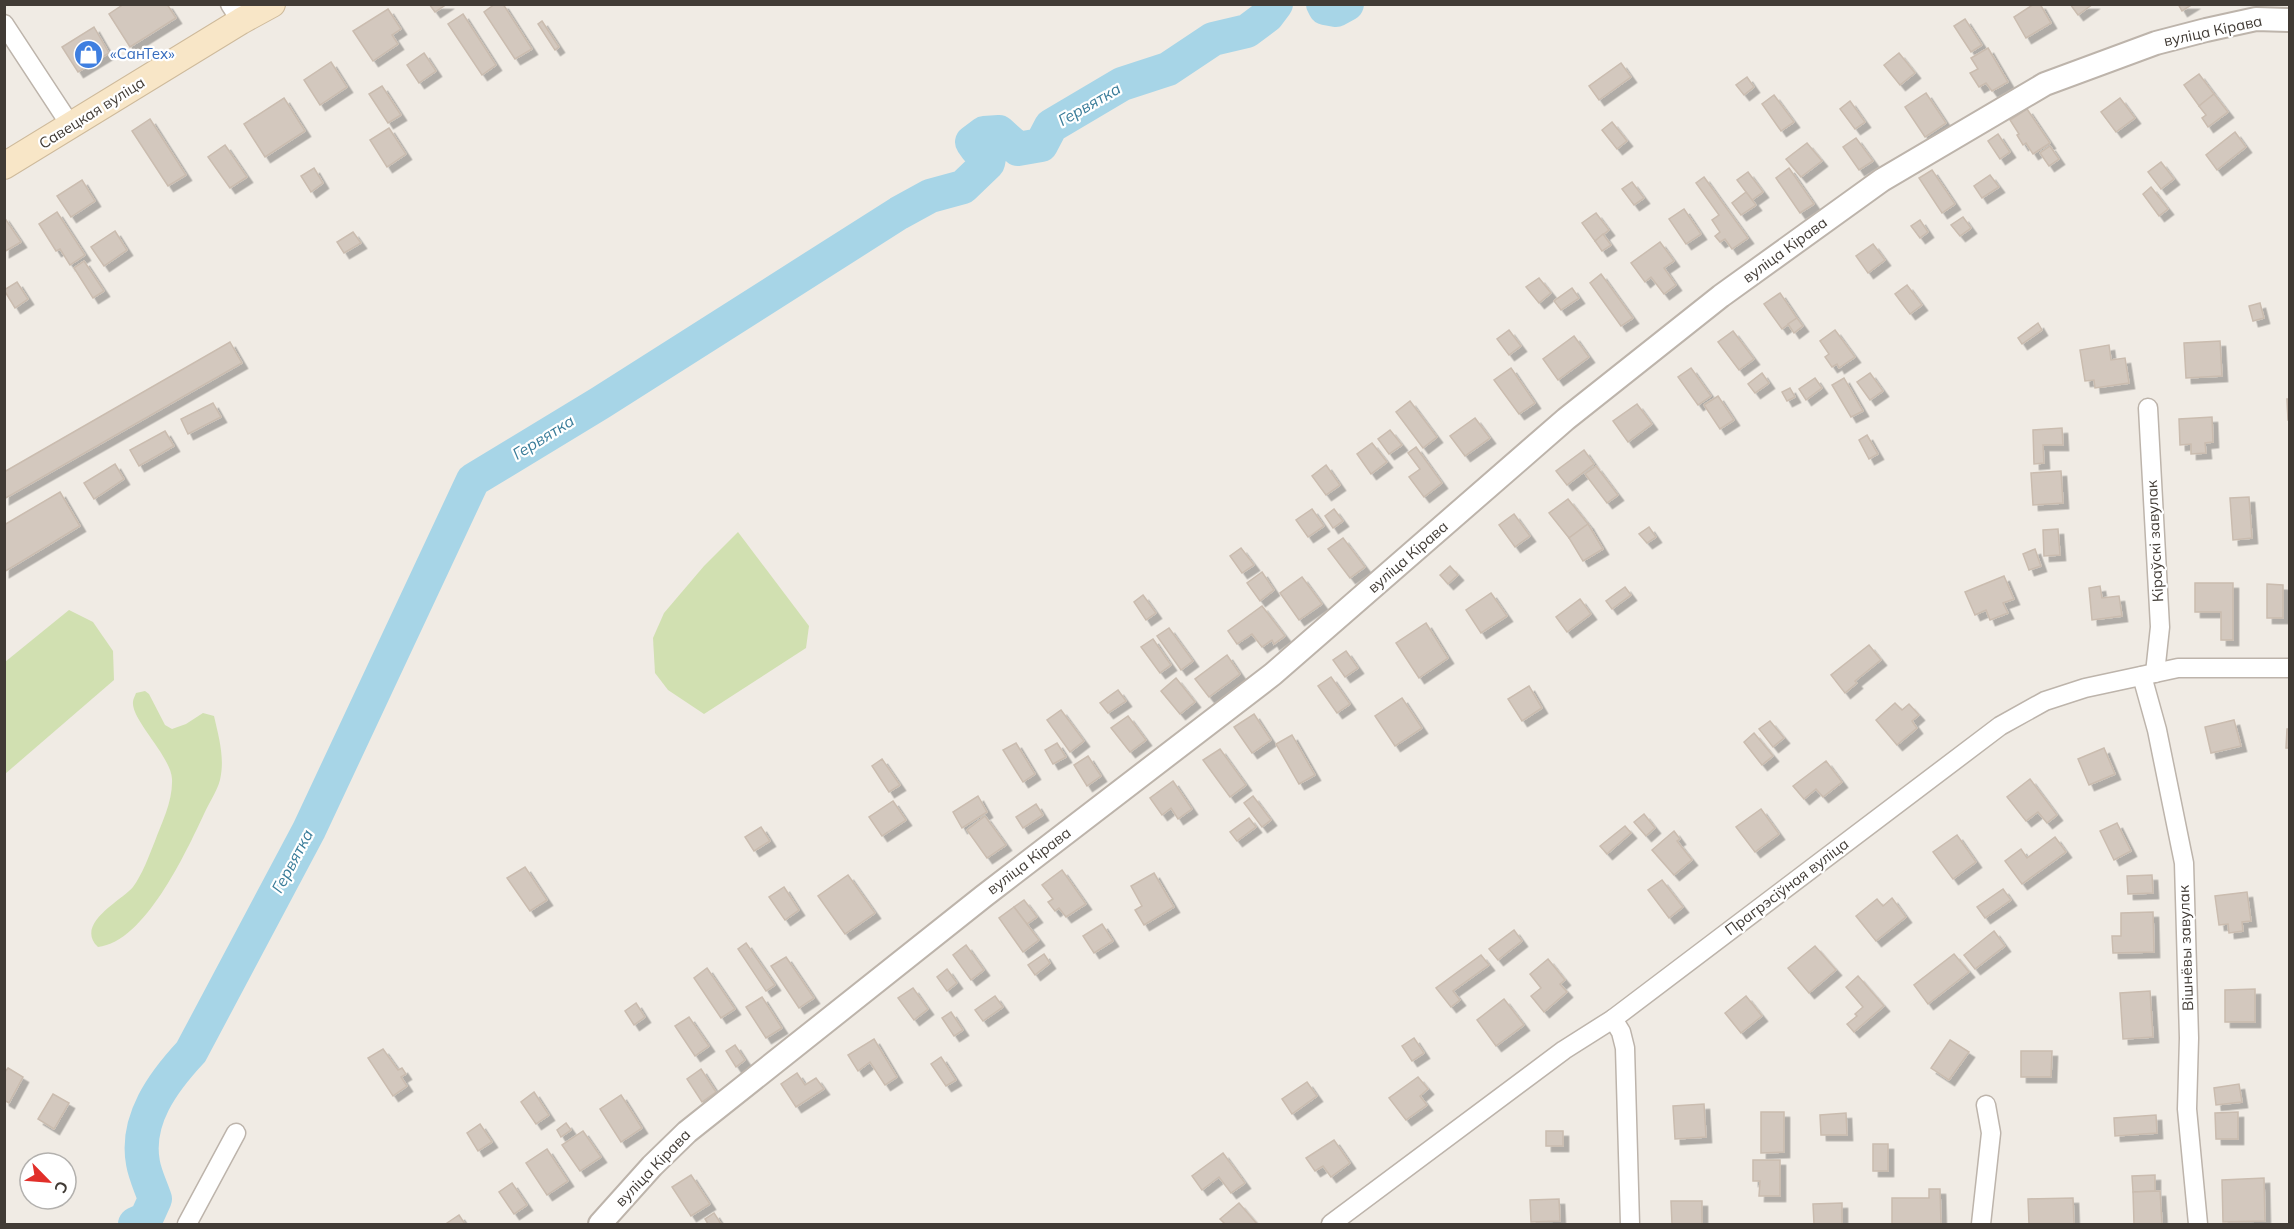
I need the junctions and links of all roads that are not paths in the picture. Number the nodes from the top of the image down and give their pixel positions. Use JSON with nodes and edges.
{"nodes":[{"id":1,"x":272,"y":4,"type":"edge"},
{"id":2,"x":235,"y":13,"type":"edge"},
{"id":3,"x":2289,"y":20,"type":"edge"},
{"id":4,"x":4,"y":24,"type":"edge"},
{"id":5,"x":71,"y":126,"type":"junction"},
{"id":6,"x":4,"y":166,"type":"edge"},
{"id":7,"x":2148,"y":408,"type":"dead end"},
{"id":8,"x":2289,"y":668,"type":"edge"},
{"id":9,"x":2148,"y":675,"type":"junction"},
{"id":10,"x":1613,"y":1019,"type":"junction"},
{"id":11,"x":1986,"y":1105,"type":"dead end"},
{"id":12,"x":236,"y":1133,"type":"dead end"},
{"id":13,"x":187,"y":1224,"type":"edge"},
{"id":14,"x":600,"y":1224,"type":"edge"},
{"id":15,"x":1331,"y":1224,"type":"edge"},
{"id":16,"x":1630,"y":1224,"type":"edge"},
{"id":17,"x":1981,"y":1224,"type":"edge"},
{"id":18,"x":2198,"y":1224,"type":"edge"}],
"edges":[{"from":1,"to":2,"type":"main road","name":"Савецкая вуліца"},
{"from":2,"to":5,"type":"main road","name":"Савецкая вуліца"},
{"from":3,"to":14,"type":"street","name":"вуліца Кірава"},
{"from":4,"to":5,"type":"street"},
{"from":5,"to":6,"type":"main road","name":"Савецкая вуліца"},
{"from":7,"to":9,"type":"street","name":"Кіраўскі завулак"},
{"from":8,"to":9,"type":"street","name":"Прагрэсіўная вуліца"},
{"from":9,"to":10,"type":"street","name":"Прагрэсіўная вуліца"},
{"from":9,"to":18,"type":"street","name":"Вішнёвы завулак"},
{"from":10,"to":15,"type":"street","name":"Прагрэсіўная вуліца"},
{"from":10,"to":16,"type":"street"},
{"from":11,"to":17,"type":"street"},
{"from":12,"to":13,"type":"street"}]}
